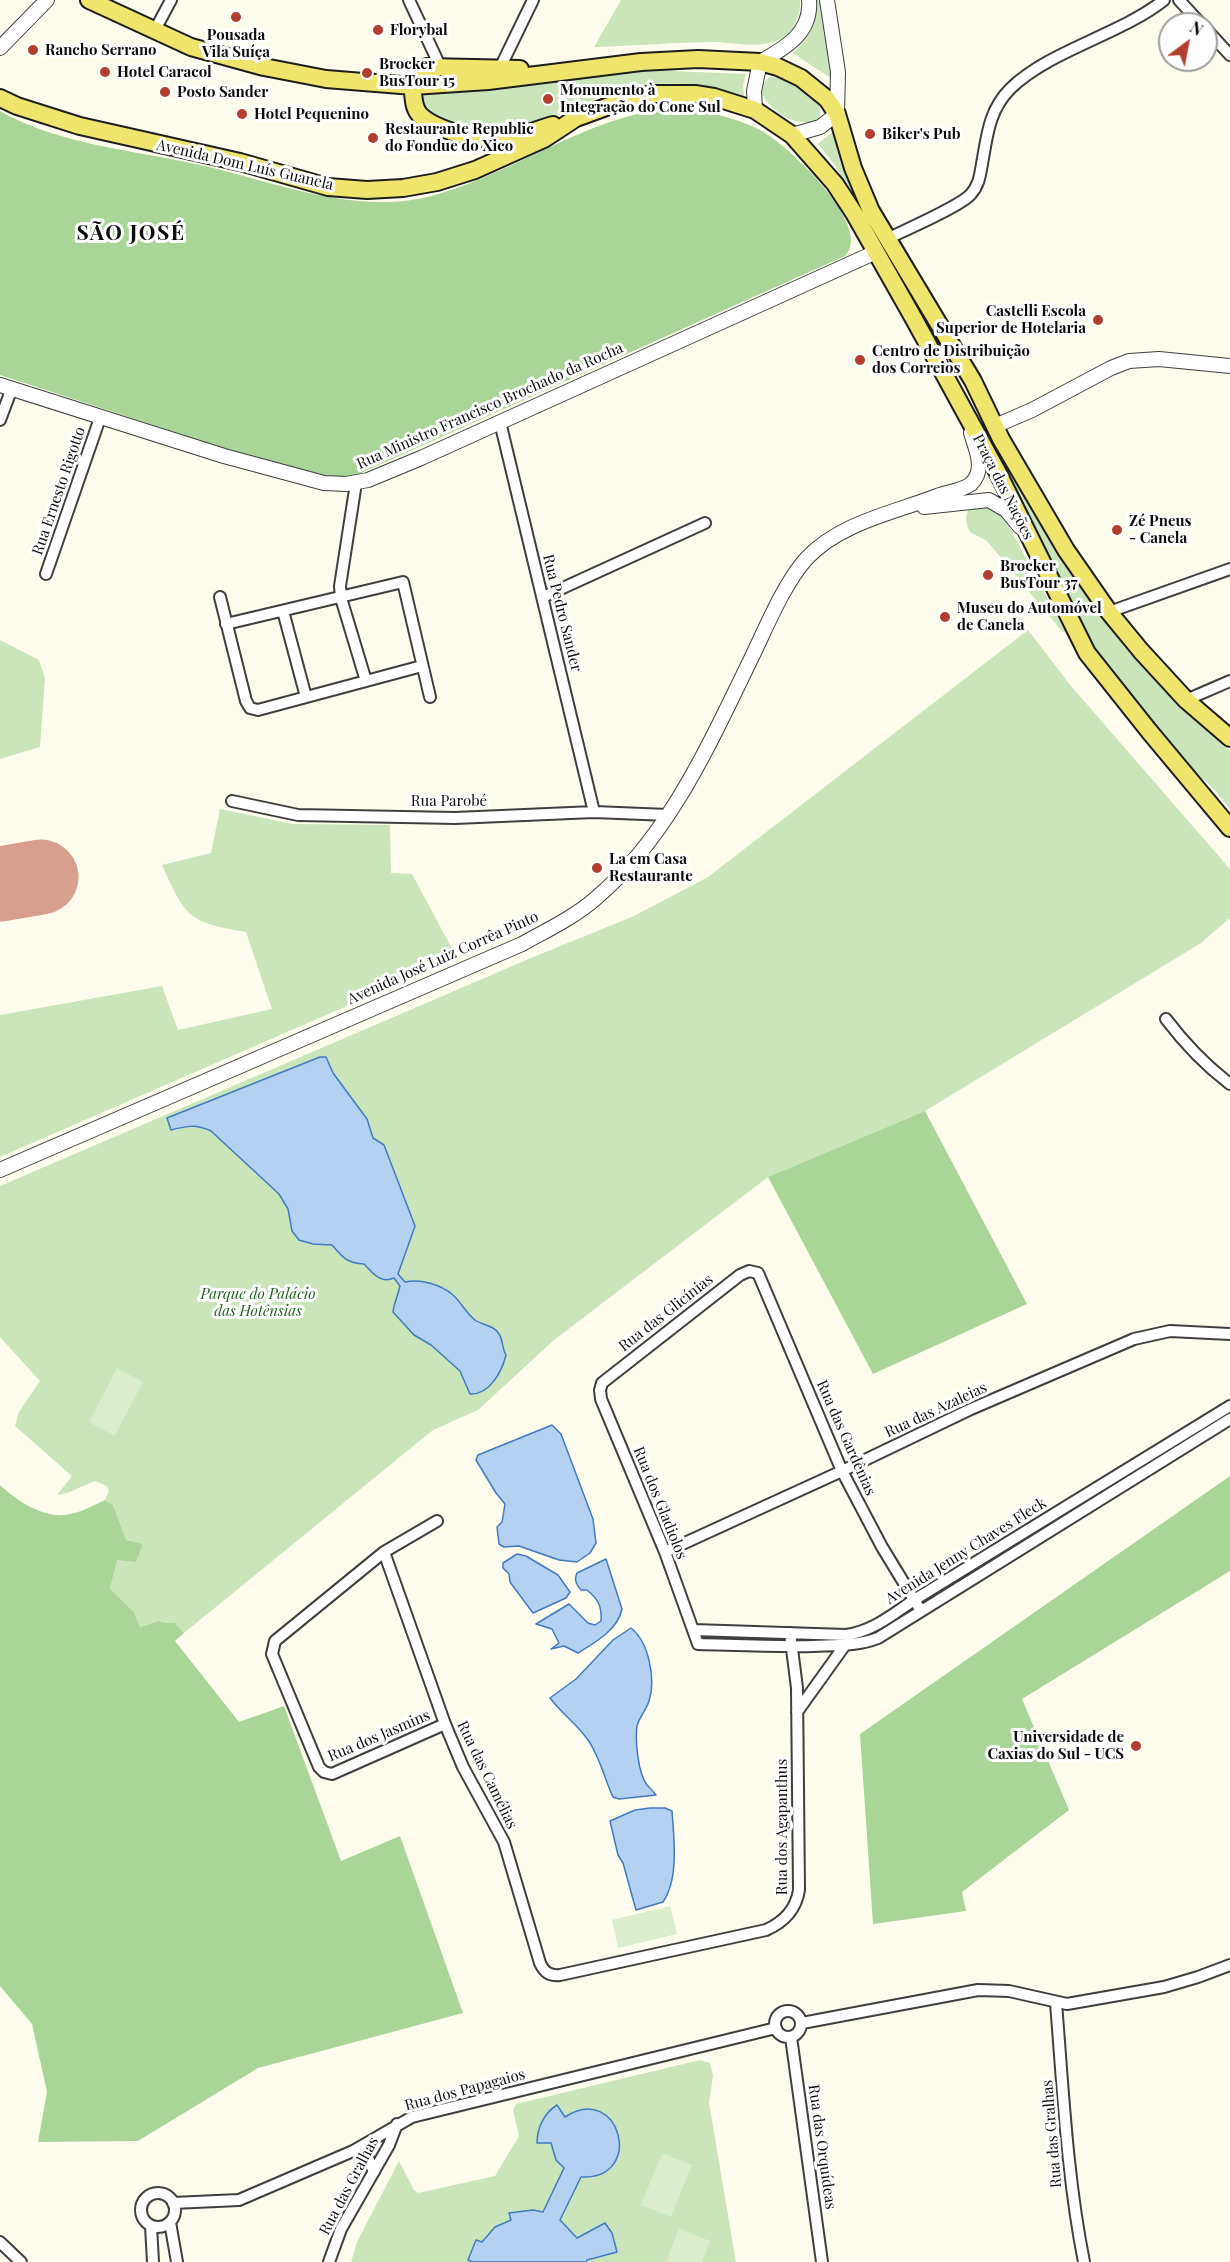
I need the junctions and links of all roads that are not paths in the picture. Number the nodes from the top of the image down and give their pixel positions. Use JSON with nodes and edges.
{"nodes":[{"id":1,"x":46,"y":0,"type":"edge"},
{"id":2,"x":89,"y":0,"type":"edge"},
{"id":3,"x":171,"y":0,"type":"edge"},
{"id":4,"x":409,"y":0,"type":"edge"},
{"id":5,"x":534,"y":0,"type":"edge"},
{"id":6,"x":809,"y":0,"type":"edge"},
{"id":7,"x":827,"y":0,"type":"edge"},
{"id":8,"x":1164,"y":0,"type":"edge"},
{"id":9,"x":1179,"y":0,"type":"edge"},
{"id":10,"x":1190,"y":12,"type":"edge"},
{"id":11,"x":155,"y":30,"type":"junction"},
{"id":12,"x":1218,"y":43,"type":"edge"},
{"id":13,"x":0,"y":48,"type":"edge"},
{"id":14,"x":1230,"y":56,"type":"edge"},
{"id":15,"x":760,"y":62,"type":"junction"},
{"id":16,"x":440,"y":66,"type":"junction"},
{"id":17,"x":500,"y":68,"type":"junction"},
{"id":18,"x":556,"y":71,"type":"junction"},
{"id":19,"x":412,"y":86,"type":"junction"},
{"id":20,"x":0,"y":98,"type":"edge"},
{"id":21,"x":755,"y":110,"type":"junction"},
{"id":22,"x":837,"y":114,"type":"junction"},
{"id":23,"x":576,"y":118,"type":"junction"},
{"id":24,"x":792,"y":135,"type":"junction"},
{"id":25,"x":882,"y":246,"type":"junction"},
{"id":26,"x":930,"y":348,"type":"junction"},
{"id":27,"x":1230,"y":366,"type":"edge"},
{"id":28,"x":6,"y":387,"type":"edge"},
{"id":29,"x":965,"y":414,"type":"junction"},
{"id":30,"x":100,"y":418,"type":"junction"},
{"id":31,"x":0,"y":420,"type":"edge"},
{"id":32,"x":500,"y":422,"type":"junction"},
{"id":33,"x":994,"y":426,"type":"junction"},
{"id":34,"x":356,"y":483,"type":"junction"},
{"id":35,"x":898,"y":511,"type":"junction"},
{"id":36,"x":705,"y":524,"type":"dead end"},
{"id":37,"x":1033,"y":543,"type":"junction"},
{"id":38,"x":1230,"y":569,"type":"edge"},
{"id":39,"x":46,"y":574,"type":"dead end"},
{"id":40,"x":220,"y":597,"type":"dead end"},
{"id":41,"x":543,"y":597,"type":"junction"},
{"id":42,"x":341,"y":598,"type":"junction"},
{"id":43,"x":283,"y":611,"type":"junction"},
{"id":44,"x":1109,"y":612,"type":"junction"},
{"id":45,"x":226,"y":624,"type":"junction"},
{"id":46,"x":422,"y":666,"type":"junction"},
{"id":47,"x":366,"y":681,"type":"junction"},
{"id":48,"x":1230,"y":681,"type":"edge"},
{"id":49,"x":430,"y":696,"type":"dead end"},
{"id":50,"x":306,"y":697,"type":"junction"},
{"id":51,"x":1186,"y":700,"type":"junction"},
{"id":52,"x":1230,"y":738,"type":"edge"},
{"id":53,"x":232,"y":801,"type":"dead end"},
{"id":54,"x":1210,"y":803,"type":"junction"},
{"id":55,"x":594,"y":812,"type":"junction"},
{"id":56,"x":668,"y":815,"type":"junction"},
{"id":57,"x":1230,"y":822,"type":"edge"},
{"id":58,"x":1230,"y":828,"type":"edge"},
{"id":59,"x":1166,"y":1019,"type":"dead end"},
{"id":60,"x":1230,"y":1084,"type":"edge"},
{"id":61,"x":0,"y":1170,"type":"edge"},
{"id":62,"x":755,"y":1272,"type":"joint"},
{"id":63,"x":1230,"y":1334,"type":"edge"},
{"id":64,"x":601,"y":1387,"type":"joint"},
{"id":65,"x":1230,"y":1406,"type":"edge"},
{"id":66,"x":1230,"y":1419,"type":"edge"},
{"id":67,"x":842,"y":1471,"type":"junction"},
{"id":68,"x":437,"y":1521,"type":"dead end"},
{"id":69,"x":384,"y":1552,"type":"junction"},
{"id":70,"x":665,"y":1552,"type":"junction"},
{"id":71,"x":914,"y":1600,"type":"junction"},
{"id":72,"x":921,"y":1611,"type":"junction"},
{"id":73,"x":694,"y":1630,"type":"junction"},
{"id":74,"x":790,"y":1633,"type":"junction"},
{"id":75,"x":846,"y":1640,"type":"junction"},
{"id":76,"x":698,"y":1644,"type":"joint"},
{"id":77,"x":791,"y":1646,"type":"junction"},
{"id":78,"x":797,"y":1713,"type":"junction"},
{"id":79,"x":445,"y":1724,"type":"junction"},
{"id":80,"x":1230,"y":1965,"type":"edge"},
{"id":81,"x":550,"y":1975,"type":"joint"},
{"id":82,"x":1056,"y":2003,"type":"junction"},
{"id":83,"x":802,"y":2023,"type":"junction"},
{"id":84,"x":776,"y":2028,"type":"junction"},
{"id":85,"x":791,"y":2037,"type":"junction"},
{"id":86,"x":397,"y":2124,"type":"junction"},
{"id":87,"x":353,"y":2151,"type":"junction"},
{"id":88,"x":374,"y":2172,"type":"junction"},
{"id":89,"x":173,"y":2203,"type":"junction"},
{"id":90,"x":170,"y":2222,"type":"junction"},
{"id":91,"x":151,"y":2226,"type":"junction"},
{"id":92,"x":0,"y":2242,"type":"edge"},
{"id":93,"x":21,"y":2262,"type":"edge"},
{"id":94,"x":153,"y":2262,"type":"edge"},
{"id":95,"x":177,"y":2262,"type":"edge"},
{"id":96,"x":330,"y":2262,"type":"edge"},
{"id":97,"x":822,"y":2262,"type":"edge"},
{"id":98,"x":1084,"y":2262,"type":"edge"}],
"edges":[{"from":1,"to":13,"type":"street"},
{"from":2,"to":11,"type":"main road"},
{"from":3,"to":11,"type":"street"},
{"from":4,"to":16,"type":"street"},
{"from":5,"to":17,"type":"street"},
{"from":6,"to":15,"type":"street"},
{"from":7,"to":22,"type":"street"},
{"from":8,"to":25,"type":"street"},
{"from":9,"to":10,"type":"street"},
{"from":11,"to":19,"type":"main road"},
{"from":12,"to":14,"type":"street"},
{"from":15,"to":18,"type":"main road"},
{"from":15,"to":21,"type":"street"},
{"from":15,"to":22,"type":"main road"},
{"from":16,"to":17,"type":"main road"},
{"from":16,"to":19,"type":"main road"},
{"from":17,"to":18,"type":"main road"},
{"from":18,"to":19,"type":"main road"},
{"from":19,"to":23,"type":"main road"},
{"from":20,"to":23,"type":"main road","name":"Avenida Dom Luís Guanela"},
{"from":21,"to":23,"type":"main road","name":"Avenida Dom Luís Guanela"},
{"from":21,"to":24,"type":"main road","name":"Avenida Dom Luís Guanela"},
{"from":22,"to":24,"type":"street"},
{"from":22,"to":25,"type":"main road"},
{"from":24,"to":25,"type":"main road","name":"Praça das Nações"},
{"from":25,"to":26,"type":"main road","name":"Praça das Nações"},
{"from":25,"to":32,"type":"street","name":"Rua Ministro Francisco Brochado da Rocha"},
{"from":25,"to":33,"type":"main road"},
{"from":26,"to":29,"type":"main road","name":"Praça das Nações"},
{"from":26,"to":33,"type":"main road"},
{"from":27,"to":33,"type":"street"},
{"from":28,"to":30,"type":"street","name":"Rua Ministro Francisco Brochado da Rocha"},
{"from":28,"to":31,"type":"street"},
{"from":29,"to":35,"type":"street","name":"Avenida José Luiz Corrêa Pinto"},
{"from":29,"to":37,"type":"main road","name":"Praça das Nações"},
{"from":30,"to":34,"type":"street","name":"Rua Ministro Francisco Brochado da Rocha"},
{"from":30,"to":39,"type":"street","name":"Rua Ernesto Rigotto"},
{"from":32,"to":34,"type":"street","name":"Rua Ministro Francisco Brochado da Rocha"},
{"from":32,"to":41,"type":"street","name":"Rua Pedro Sander"},
{"from":33,"to":44,"type":"main road"},
{"from":34,"to":42,"type":"street"},
{"from":35,"to":37,"type":"street","name":"Avenida José Luiz Corrêa Pinto"},
{"from":35,"to":56,"type":"street","name":"Avenida José Luiz Corrêa Pinto"},
{"from":36,"to":41,"type":"street"},
{"from":37,"to":54,"type":"main road","name":"Praça das Nações"},
{"from":38,"to":44,"type":"street"},
{"from":40,"to":45,"type":"street"},
{"from":41,"to":55,"type":"street","name":"Rua Pedro Sander"},
{"from":42,"to":43,"type":"street"},
{"from":42,"to":46,"type":"street"},
{"from":42,"to":47,"type":"street"},
{"from":43,"to":45,"type":"street"},
{"from":43,"to":50,"type":"street"},
{"from":44,"to":51,"type":"main road"},
{"from":45,"to":50,"type":"street"},
{"from":46,"to":47,"type":"street"},
{"from":46,"to":49,"type":"street"},
{"from":47,"to":50,"type":"street"},
{"from":48,"to":51,"type":"street"},
{"from":51,"to":52,"type":"main road"},
{"from":53,"to":55,"type":"street","name":"Rua Parobé"},
{"from":54,"to":57,"type":"main road"},
{"from":54,"to":58,"type":"main road","name":"Praça das Nações"},
{"from":55,"to":56,"type":"street","name":"Rua Parobé"},
{"from":56,"to":61,"type":"street","name":"Avenida José Luiz Corrêa Pinto"},
{"from":59,"to":60,"type":"street"},
{"from":62,"to":64,"type":"street","name":"Rua das Glicínias"},
{"from":62,"to":67,"type":"street","name":"Rua das Gardênias"},
{"from":63,"to":67,"type":"street","name":"Rua das Azaleias"},
{"from":64,"to":70,"type":"street","name":"Rua dos Gladiolos"},
{"from":65,"to":71,"type":"street","name":"Avenida Jenny Chaves Fleck"},
{"from":66,"to":72,"type":"street","name":"Avenida Jenny Chaves Fleck"},
{"from":67,"to":70,"type":"street","name":"Rua das Azaleias"},
{"from":67,"to":71,"type":"street","name":"Rua das Gardênias"},
{"from":68,"to":69,"type":"street"},
{"from":69,"to":79,"type":"street","name":"Rua das Camélias"},
{"from":69,"to":79,"type":"street","name":"Rua dos Jasmins"},
{"from":70,"to":73,"type":"street","name":"Rua dos Gladiolos"},
{"from":71,"to":72,"type":"street","name":"Rua das Gardênias"},
{"from":71,"to":75,"type":"street","name":"Avenida Jenny Chaves Fleck"},
{"from":72,"to":75,"type":"street","name":"Avenida Jenny Chaves Fleck"},
{"from":73,"to":74,"type":"street","name":"Avenida Jenny Chaves Fleck"},
{"from":73,"to":76,"type":"street","name":"Rua dos Gladiolos"},
{"from":74,"to":75,"type":"street","name":"Avenida Jenny Chaves Fleck"},
{"from":74,"to":77,"type":"street","name":"Rua dos Agapanthus"},
{"from":75,"to":77,"type":"street","name":"Avenida Jenny Chaves Fleck"},
{"from":75,"to":78,"type":"street"},
{"from":76,"to":77,"type":"street","name":"Avenida Jenny Chaves Fleck"},
{"from":77,"to":78,"type":"street","name":"Rua dos Agapanthus"},
{"from":78,"to":81,"type":"street","name":"Rua dos Agapanthus"},
{"from":79,"to":81,"type":"street","name":"Rua das Camélias"},
{"from":80,"to":82,"type":"street"},
{"from":82,"to":83,"type":"street"},
{"from":82,"to":98,"type":"street","name":"Rua das Gralhas"},
{"from":83,"to":84,"type":"street"},
{"from":83,"to":85,"type":"street"},
{"from":84,"to":85,"type":"street"},
{"from":84,"to":86,"type":"street","name":"Rua dos Papagaios"},
{"from":85,"to":97,"type":"street","name":"Rua das Orquídeas"},
{"from":86,"to":87,"type":"street","name":"Rua dos Papagaios"},
{"from":86,"to":88,"type":"street","name":"Rua das Gralhas"},
{"from":87,"to":88,"type":"street"},
{"from":87,"to":89,"type":"street","name":"Rua dos Papagaios"},
{"from":88,"to":96,"type":"street","name":"Rua das Gralhas"},
{"from":89,"to":90,"type":"street"},
{"from":89,"to":91,"type":"street","name":"Rua dos Papagaios"},
{"from":90,"to":91,"type":"street"},
{"from":90,"to":95,"type":"street"},
{"from":91,"to":94,"type":"street","name":"Rua dos Papagaios"},
{"from":92,"to":93,"type":"street"}]}
